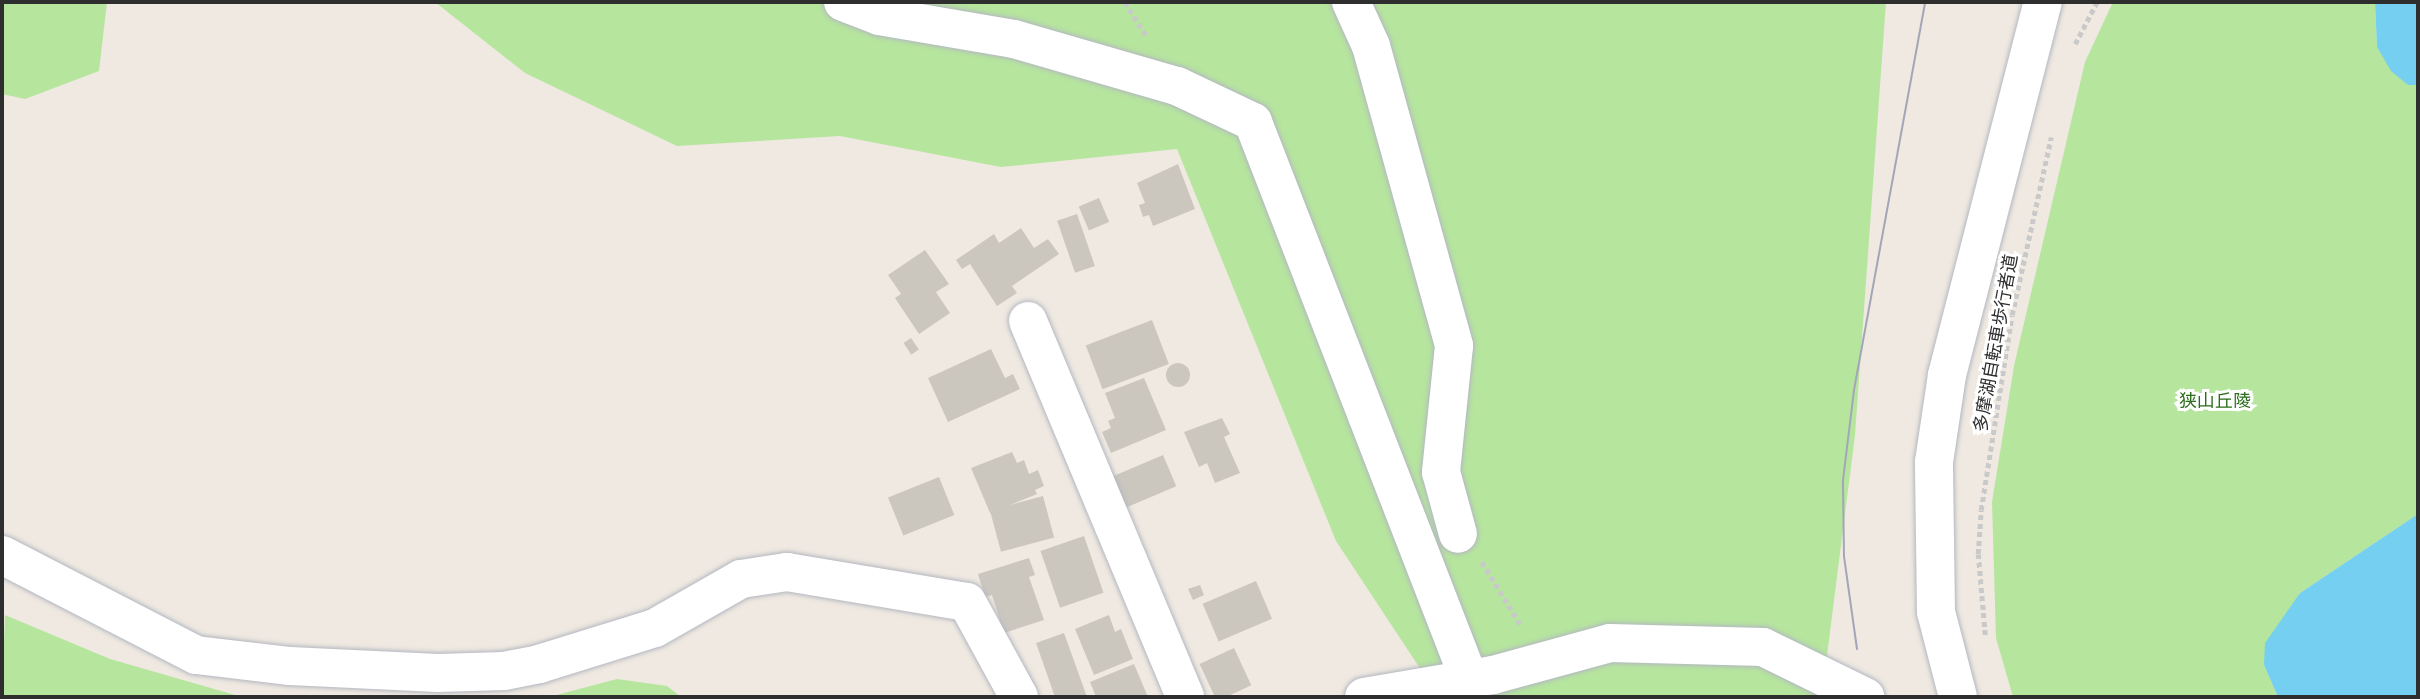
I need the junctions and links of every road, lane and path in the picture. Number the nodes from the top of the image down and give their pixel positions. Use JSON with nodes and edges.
{"nodes":[{"id":1,"x":843,"y":2,"type":"edge"},
{"id":2,"x":1350,"y":2,"type":"edge"},
{"id":3,"x":2043,"y":2,"type":"edge"},
{"id":4,"x":2097,"y":2,"type":"edge"},
{"id":5,"x":2071,"y":54,"type":"dead end"},
{"id":6,"x":2053,"y":130,"type":"dead end"},
{"id":7,"x":1028,"y":321,"type":"dead end"},
{"id":8,"x":1458,"y":534,"type":"dead end"},
{"id":9,"x":2,"y":555,"type":"edge"},
{"id":10,"x":1986,"y":642,"type":"dead end"},
{"id":11,"x":1469,"y":679,"type":"junction"},
{"id":12,"x":1018,"y":697,"type":"edge"},
{"id":13,"x":1185,"y":697,"type":"edge"},
{"id":14,"x":1364,"y":697,"type":"edge"},
{"id":15,"x":1865,"y":697,"type":"edge"},
{"id":16,"x":1958,"y":697,"type":"edge"}],
"edges":[{"from":1,"to":11,"type":"street"},
{"from":2,"to":8,"type":"street"},
{"from":3,"to":16,"type":"street"},
{"from":4,"to":5,"type":"path"},
{"from":6,"to":10,"type":"path","name":"多摩湖自転車歩行者道"},
{"from":7,"to":13,"type":"street"},
{"from":9,"to":12,"type":"street"},
{"from":11,"to":14,"type":"street"},
{"from":11,"to":15,"type":"street"}]}
